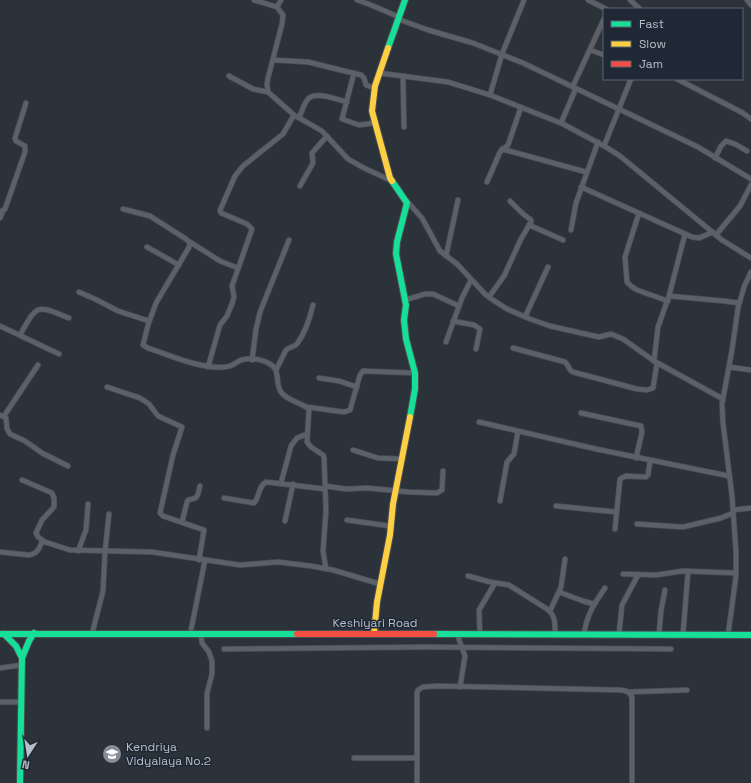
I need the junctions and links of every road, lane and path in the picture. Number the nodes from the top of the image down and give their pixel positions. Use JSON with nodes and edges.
{"nodes":[{"id":1,"x":254,"y":0,"type":"edge"},
{"id":2,"x":281,"y":0,"type":"edge"},
{"id":3,"x":357,"y":0,"type":"edge"},
{"id":4,"x":405,"y":0,"type":"edge"},
{"id":5,"x":524,"y":0,"type":"edge"},
{"id":6,"x":591,"y":0,"type":"edge"},
{"id":7,"x":630,"y":0,"type":"edge"},
{"id":8,"x":747,"y":0,"type":"edge"},
{"id":9,"x":368,"y":2,"type":"edge"},
{"id":10,"x":751,"y":5,"type":"edge"},
{"id":11,"x":277,"y":7,"type":"junction"},
{"id":12,"x":604,"y":8,"type":"edge"},
{"id":13,"x":639,"y":8,"type":"edge"},
{"id":14,"x":398,"y":18,"type":"junction"},
{"id":15,"x":603,"y":21,"type":"edge"},
{"id":16,"x":590,"y":50,"type":"junction"},
{"id":17,"x":502,"y":54,"type":"junction"},
{"id":18,"x":603,"y":55,"type":"edge"},
{"id":19,"x":273,"y":60,"type":"junction"},
{"id":20,"x":354,"y":73,"type":"junction"},
{"id":21,"x":379,"y":73,"type":"junction"},
{"id":22,"x":228,"y":76,"type":"dead end"},
{"id":23,"x":403,"y":76,"type":"junction"},
{"id":24,"x":631,"y":80,"type":"edge"},
{"id":25,"x":679,"y":80,"type":"edge"},
{"id":26,"x":575,"y":87,"type":"junction"},
{"id":27,"x":374,"y":88,"type":"junction"},
{"id":28,"x":268,"y":92,"type":"junction"},
{"id":29,"x":490,"y":95,"type":"junction"},
{"id":30,"x":347,"y":102,"type":"junction"},
{"id":31,"x":26,"y":103,"type":"dead end"},
{"id":32,"x":521,"y":107,"type":"junction"},
{"id":33,"x":619,"y":108,"type":"junction"},
{"id":34,"x":297,"y":116,"type":"junction"},
{"id":35,"x":751,"y":119,"type":"edge"},
{"id":36,"x":561,"y":123,"type":"junction"},
{"id":37,"x":374,"y":124,"type":"junction"},
{"id":38,"x":404,"y":127,"type":"dead end"},
{"id":39,"x":327,"y":136,"type":"junction"},
{"id":40,"x":598,"y":142,"type":"junction"},
{"id":41,"x":604,"y":146,"type":"junction"},
{"id":42,"x":502,"y":149,"type":"junction"},
{"id":43,"x":747,"y":151,"type":"dead end"},
{"id":44,"x":715,"y":158,"type":"junction"},
{"id":45,"x":586,"y":172,"type":"junction"},
{"id":46,"x":751,"y":179,"type":"edge"},
{"id":47,"x":392,"y":181,"type":"junction"},
{"id":48,"x":487,"y":182,"type":"dead end"},
{"id":49,"x":751,"y":185,"type":"edge"},
{"id":50,"x":300,"y":186,"type":"dead end"},
{"id":51,"x":581,"y":187,"type":"junction"},
{"id":52,"x":406,"y":200,"type":"junction"},
{"id":53,"x":458,"y":200,"type":"dead end"},
{"id":54,"x":510,"y":201,"type":"dead end"},
{"id":55,"x":123,"y":209,"type":"dead end"},
{"id":56,"x":2,"y":212,"type":"edge"},
{"id":57,"x":639,"y":213,"type":"junction"},
{"id":58,"x":0,"y":218,"type":"edge"},
{"id":59,"x":530,"y":225,"type":"junction"},
{"id":60,"x":571,"y":230,"type":"dead end"},
{"id":61,"x":715,"y":233,"type":"junction"},
{"id":62,"x":685,"y":234,"type":"junction"},
{"id":63,"x":289,"y":240,"type":"dead end"},
{"id":64,"x":563,"y":240,"type":"dead end"},
{"id":65,"x":190,"y":242,"type":"junction"},
{"id":66,"x":147,"y":247,"type":"dead end"},
{"id":67,"x":446,"y":256,"type":"junction"},
{"id":68,"x":751,"y":258,"type":"edge"},
{"id":69,"x":179,"y":265,"type":"junction"},
{"id":70,"x":548,"y":267,"type":"dead end"},
{"id":71,"x":238,"y":268,"type":"junction"},
{"id":72,"x":751,"y":272,"type":"edge"},
{"id":73,"x":471,"y":280,"type":"junction"},
{"id":74,"x":79,"y":292,"type":"dead end"},
{"id":75,"x":489,"y":297,"type":"junction"},
{"id":76,"x":669,"y":299,"type":"junction"},
{"id":77,"x":405,"y":300,"type":"junction"},
{"id":78,"x":739,"y":303,"type":"junction"},
{"id":79,"x":313,"y":305,"type":"dead end"},
{"id":80,"x":459,"y":306,"type":"junction"},
{"id":81,"x":525,"y":317,"type":"junction"},
{"id":82,"x":69,"y":318,"type":"dead end"},
{"id":83,"x":149,"y":321,"type":"junction"},
{"id":84,"x":453,"y":321,"type":"junction"},
{"id":85,"x":0,"y":326,"type":"edge"},
{"id":86,"x":20,"y":335,"type":"junction"},
{"id":87,"x":446,"y":342,"type":"dead end"},
{"id":88,"x":476,"y":348,"type":"dead end"},
{"id":89,"x":513,"y":348,"type":"dead end"},
{"id":90,"x":59,"y":354,"type":"dead end"},
{"id":91,"x":252,"y":360,"type":"junction"},
{"id":92,"x":656,"y":362,"type":"junction"},
{"id":93,"x":38,"y":365,"type":"dead end"},
{"id":94,"x":208,"y":367,"type":"junction"},
{"id":95,"x":729,"y":367,"type":"junction"},
{"id":96,"x":276,"y":370,"type":"junction"},
{"id":97,"x":751,"y":370,"type":"edge"},
{"id":98,"x":415,"y":373,"type":"junction"},
{"id":99,"x":319,"y":378,"type":"dead end"},
{"id":100,"x":357,"y":386,"type":"junction"},
{"id":101,"x":107,"y":387,"type":"dead end"},
{"id":102,"x":723,"y":399,"type":"junction"},
{"id":103,"x":307,"y":407,"type":"junction"},
{"id":104,"x":581,"y":413,"type":"dead end"},
{"id":105,"x":2,"y":415,"type":"edge"},
{"id":106,"x":479,"y":422,"type":"dead end"},
{"id":107,"x":518,"y":431,"type":"junction"},
{"id":108,"x":307,"y":434,"type":"junction"},
{"id":109,"x":353,"y":450,"type":"dead end"},
{"id":110,"x":636,"y":458,"type":"junction"},
{"id":111,"x":402,"y":459,"type":"junction"},
{"id":112,"x":650,"y":460,"type":"junction"},
{"id":113,"x":68,"y":466,"type":"dead end"},
{"id":114,"x":444,"y":471,"type":"dead end"},
{"id":115,"x":729,"y":476,"type":"junction"},
{"id":116,"x":22,"y":480,"type":"dead end"},
{"id":117,"x":281,"y":483,"type":"junction"},
{"id":118,"x":293,"y":484,"type":"junction"},
{"id":119,"x":200,"y":486,"type":"dead end"},
{"id":120,"x":325,"y":487,"type":"junction"},
{"id":121,"x":396,"y":491,"type":"junction"},
{"id":122,"x":224,"y":498,"type":"dead end"},
{"id":123,"x":500,"y":501,"type":"dead end"},
{"id":124,"x":88,"y":504,"type":"dead end"},
{"id":125,"x":556,"y":506,"type":"dead end"},
{"id":126,"x":751,"y":508,"type":"edge"},
{"id":127,"x":616,"y":512,"type":"junction"},
{"id":128,"x":733,"y":512,"type":"junction"},
{"id":129,"x":109,"y":514,"type":"dead end"},
{"id":130,"x":347,"y":520,"type":"dead end"},
{"id":131,"x":285,"y":521,"type":"dead end"},
{"id":132,"x":182,"y":522,"type":"junction"},
{"id":133,"x":637,"y":524,"type":"dead end"},
{"id":134,"x":390,"y":526,"type":"junction"},
{"id":135,"x":614,"y":529,"type":"dead end"},
{"id":136,"x":45,"y":542,"type":"junction"},
{"id":137,"x":78,"y":551,"type":"junction"},
{"id":138,"x":0,"y":552,"type":"edge"},
{"id":139,"x":105,"y":552,"type":"junction"},
{"id":140,"x":565,"y":559,"type":"dead end"},
{"id":141,"x":199,"y":560,"type":"junction"},
{"id":142,"x":205,"y":560,"type":"junction"},
{"id":143,"x":326,"y":569,"type":"junction"},
{"id":144,"x":688,"y":572,"type":"junction"},
{"id":145,"x":736,"y":573,"type":"junction"},
{"id":146,"x":623,"y":574,"type":"dead end"},
{"id":147,"x":638,"y":575,"type":"junction"},
{"id":148,"x":468,"y":576,"type":"dead end"},
{"id":149,"x":495,"y":583,"type":"junction"},
{"id":150,"x":380,"y":584,"type":"junction"},
{"id":151,"x":605,"y":588,"type":"dead end"},
{"id":152,"x":664,"y":590,"type":"dead end"},
{"id":153,"x":559,"y":592,"type":"junction"},
{"id":154,"x":594,"y":604,"type":"junction"},
{"id":155,"x":550,"y":611,"type":"junction"},
{"id":156,"x":34,"y":633,"type":"junction"},
{"id":157,"x":2,"y":634,"type":"edge"},
{"id":158,"x":92,"y":634,"type":"junction"},
{"id":159,"x":374,"y":634,"type":"junction"},
{"id":160,"x":458,"y":634,"type":"junction"},
{"id":161,"x":480,"y":634,"type":"junction"},
{"id":162,"x":555,"y":634,"type":"junction"},
{"id":163,"x":584,"y":634,"type":"junction"},
{"id":164,"x":619,"y":634,"type":"junction"},
{"id":165,"x":659,"y":634,"type":"junction"},
{"id":166,"x":683,"y":634,"type":"junction"},
{"id":167,"x":728,"y":634,"type":"junction"},
{"id":168,"x":751,"y":634,"type":"edge"},
{"id":169,"x":190,"y":635,"type":"junction"},
{"id":170,"x":201,"y":635,"type":"junction"},
{"id":171,"x":463,"y":648,"type":"junction"},
{"id":172,"x":224,"y":649,"type":"dead end"},
{"id":173,"x":671,"y":649,"type":"dead end"},
{"id":174,"x":22,"y":662,"type":"junction"},
{"id":175,"x":0,"y":668,"type":"edge"},
{"id":176,"x":460,"y":687,"type":"junction"},
{"id":177,"x":687,"y":690,"type":"dead end"},
{"id":178,"x":628,"y":692,"type":"junction"},
{"id":179,"x":0,"y":702,"type":"edge"},
{"id":180,"x":21,"y":702,"type":"junction"},
{"id":181,"x":207,"y":728,"type":"dead end"},
{"id":182,"x":354,"y":758,"type":"dead end"},
{"id":183,"x":417,"y":758,"type":"junction"},
{"id":184,"x":20,"y":783,"type":"edge"},
{"id":185,"x":416,"y":783,"type":"edge"},
{"id":186,"x":632,"y":783,"type":"edge"}],
"edges":[{"from":1,"to":11,"type":"street"},
{"from":2,"to":11,"type":"street"},
{"from":3,"to":9,"type":"street"},
{"from":4,"to":14,"type":"street"},
{"from":5,"to":17,"type":"street"},
{"from":6,"to":12,"type":"street"},
{"from":7,"to":13,"type":"street"},
{"from":8,"to":10,"type":"street"},
{"from":9,"to":14,"type":"street"},
{"from":11,"to":19,"type":"street"},
{"from":14,"to":17,"type":"street"},
{"from":14,"to":21,"type":"street"},
{"from":15,"to":16,"type":"street"},
{"from":16,"to":18,"type":"street"},
{"from":16,"to":26,"type":"street"},
{"from":17,"to":26,"type":"street"},
{"from":17,"to":29,"type":"street"},
{"from":19,"to":20,"type":"street"},
{"from":19,"to":28,"type":"street"},
{"from":20,"to":27,"type":"street"},
{"from":20,"to":30,"type":"street"},
{"from":21,"to":23,"type":"street"},
{"from":21,"to":27,"type":"street"},
{"from":22,"to":28,"type":"street"},
{"from":23,"to":29,"type":"street"},
{"from":23,"to":38,"type":"street"},
{"from":24,"to":33,"type":"street"},
{"from":25,"to":35,"type":"street"},
{"from":26,"to":33,"type":"street"},
{"from":26,"to":36,"type":"street"},
{"from":27,"to":37,"type":"street"},
{"from":28,"to":34,"type":"street"},
{"from":29,"to":32,"type":"street"},
{"from":30,"to":34,"type":"street"},
{"from":30,"to":37,"type":"street"},
{"from":31,"to":56,"type":"street"},
{"from":32,"to":36,"type":"street"},
{"from":32,"to":42,"type":"street"},
{"from":33,"to":41,"type":"street"},
{"from":33,"to":44,"type":"street"},
{"from":34,"to":39,"type":"street"},
{"from":34,"to":71,"type":"street"},
{"from":36,"to":40,"type":"street"},
{"from":37,"to":47,"type":"street"},
{"from":39,"to":47,"type":"street"},
{"from":39,"to":50,"type":"street"},
{"from":40,"to":41,"type":"street"},
{"from":40,"to":45,"type":"street"},
{"from":41,"to":61,"type":"street"},
{"from":42,"to":45,"type":"street"},
{"from":42,"to":48,"type":"street"},
{"from":43,"to":44,"type":"street"},
{"from":44,"to":46,"type":"street"},
{"from":45,"to":51,"type":"street"},
{"from":47,"to":52,"type":"street"},
{"from":49,"to":61,"type":"street"},
{"from":51,"to":57,"type":"street"},
{"from":51,"to":60,"type":"street"},
{"from":52,"to":67,"type":"street"},
{"from":52,"to":77,"type":"street"},
{"from":53,"to":67,"type":"street"},
{"from":54,"to":59,"type":"street"},
{"from":55,"to":65,"type":"street"},
{"from":56,"to":58,"type":"street"},
{"from":57,"to":62,"type":"street"},
{"from":57,"to":76,"type":"street"},
{"from":59,"to":64,"type":"street"},
{"from":59,"to":75,"type":"street"},
{"from":61,"to":62,"type":"street"},
{"from":61,"to":68,"type":"street"},
{"from":62,"to":76,"type":"street"},
{"from":63,"to":91,"type":"street"},
{"from":65,"to":69,"type":"street"},
{"from":65,"to":71,"type":"street"},
{"from":66,"to":69,"type":"street"},
{"from":67,"to":73,"type":"street"},
{"from":69,"to":83,"type":"street"},
{"from":70,"to":81,"type":"street"},
{"from":71,"to":94,"type":"street"},
{"from":72,"to":78,"type":"street"},
{"from":73,"to":75,"type":"street"},
{"from":73,"to":80,"type":"street"},
{"from":74,"to":83,"type":"street"},
{"from":75,"to":81,"type":"street"},
{"from":76,"to":78,"type":"street"},
{"from":76,"to":92,"type":"street"},
{"from":77,"to":80,"type":"street"},
{"from":77,"to":98,"type":"street"},
{"from":78,"to":95,"type":"street"},
{"from":79,"to":96,"type":"street"},
{"from":80,"to":84,"type":"street"},
{"from":81,"to":92,"type":"street"},
{"from":82,"to":86,"type":"street"},
{"from":83,"to":94,"type":"street"},
{"from":84,"to":87,"type":"street"},
{"from":84,"to":88,"type":"street"},
{"from":85,"to":86,"type":"street"},
{"from":86,"to":90,"type":"street"},
{"from":89,"to":92,"type":"street"},
{"from":91,"to":94,"type":"street"},
{"from":91,"to":96,"type":"street"},
{"from":92,"to":102,"type":"street"},
{"from":93,"to":105,"type":"street"},
{"from":95,"to":97,"type":"street"},
{"from":95,"to":102,"type":"street"},
{"from":96,"to":103,"type":"street"},
{"from":98,"to":100,"type":"street"},
{"from":98,"to":111,"type":"street"},
{"from":99,"to":100,"type":"street"},
{"from":100,"to":103,"type":"street"},
{"from":101,"to":132,"type":"street"},
{"from":102,"to":115,"type":"street"},
{"from":103,"to":108,"type":"street"},
{"from":104,"to":110,"type":"street"},
{"from":105,"to":113,"type":"street"},
{"from":106,"to":107,"type":"street"},
{"from":107,"to":110,"type":"street"},
{"from":107,"to":123,"type":"street"},
{"from":108,"to":117,"type":"street"},
{"from":108,"to":120,"type":"street"},
{"from":109,"to":111,"type":"street"},
{"from":110,"to":112,"type":"street"},
{"from":111,"to":121,"type":"street"},
{"from":112,"to":115,"type":"street"},
{"from":112,"to":127,"type":"street"},
{"from":114,"to":121,"type":"street"},
{"from":115,"to":128,"type":"street"},
{"from":116,"to":136,"type":"street"},
{"from":117,"to":118,"type":"street"},
{"from":117,"to":122,"type":"street"},
{"from":118,"to":120,"type":"street"},
{"from":118,"to":131,"type":"street"},
{"from":119,"to":132,"type":"street"},
{"from":120,"to":121,"type":"street"},
{"from":120,"to":143,"type":"street"},
{"from":121,"to":134,"type":"street"},
{"from":124,"to":137,"type":"street"},
{"from":125,"to":127,"type":"street"},
{"from":126,"to":128,"type":"street"},
{"from":127,"to":135,"type":"street"},
{"from":128,"to":133,"type":"street"},
{"from":128,"to":145,"type":"street"},
{"from":129,"to":139,"type":"street"},
{"from":130,"to":134,"type":"street"},
{"from":132,"to":141,"type":"street"},
{"from":134,"to":150,"type":"street"},
{"from":136,"to":137,"type":"street"},
{"from":136,"to":138,"type":"street"},
{"from":137,"to":139,"type":"street"},
{"from":139,"to":141,"type":"street"},
{"from":139,"to":158,"type":"street"},
{"from":140,"to":153,"type":"street"},
{"from":141,"to":142,"type":"street"},
{"from":142,"to":143,"type":"street"},
{"from":142,"to":169,"type":"street"},
{"from":143,"to":150,"type":"street"},
{"from":144,"to":145,"type":"street"},
{"from":144,"to":147,"type":"street"},
{"from":144,"to":166,"type":"street"},
{"from":145,"to":167,"type":"street"},
{"from":146,"to":147,"type":"street"},
{"from":147,"to":164,"type":"street"},
{"from":148,"to":149,"type":"street"},
{"from":149,"to":155,"type":"street"},
{"from":149,"to":161,"type":"street"},
{"from":150,"to":159,"type":"street"},
{"from":151,"to":154,"type":"street"},
{"from":152,"to":165,"type":"street"},
{"from":153,"to":154,"type":"street"},
{"from":153,"to":155,"type":"street"},
{"from":154,"to":163,"type":"street"},
{"from":155,"to":162,"type":"street"},
{"from":156,"to":157,"type":"street","name":"Keshiyari Road"},
{"from":156,"to":158,"type":"street","name":"Keshiyari Road"},
{"from":156,"to":174,"type":"street"},
{"from":157,"to":174,"type":"street"},
{"from":158,"to":169,"type":"street","name":"Keshiyari Road"},
{"from":159,"to":160,"type":"street","name":"Keshiyari Road"},
{"from":159,"to":170,"type":"street","name":"Keshiyari Road"},
{"from":160,"to":161,"type":"street","name":"Keshiyari Road"},
{"from":160,"to":171,"type":"street"},
{"from":161,"to":162,"type":"street","name":"Keshiyari Road"},
{"from":162,"to":163,"type":"street","name":"Keshiyari Road"},
{"from":163,"to":164,"type":"street","name":"Keshiyari Road"},
{"from":164,"to":165,"type":"street","name":"Keshiyari Road"},
{"from":165,"to":166,"type":"street","name":"Keshiyari Road"},
{"from":166,"to":167,"type":"street","name":"Keshiyari Road"},
{"from":167,"to":168,"type":"street","name":"Keshiyari Road"},
{"from":169,"to":170,"type":"street","name":"Keshiyari Road"},
{"from":170,"to":181,"type":"street"},
{"from":171,"to":172,"type":"street"},
{"from":171,"to":173,"type":"street"},
{"from":171,"to":176,"type":"street"},
{"from":174,"to":175,"type":"street"},
{"from":174,"to":180,"type":"street"},
{"from":176,"to":178,"type":"street"},
{"from":176,"to":183,"type":"street"},
{"from":177,"to":178,"type":"street"},
{"from":178,"to":186,"type":"street"},
{"from":179,"to":180,"type":"street"},
{"from":180,"to":184,"type":"street"},
{"from":182,"to":183,"type":"street"},
{"from":183,"to":185,"type":"street"}]}
